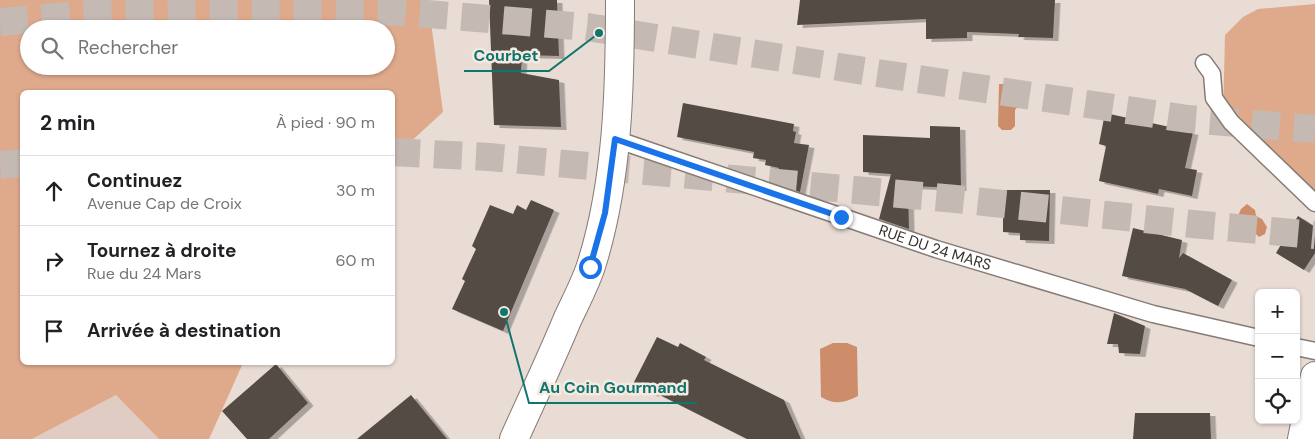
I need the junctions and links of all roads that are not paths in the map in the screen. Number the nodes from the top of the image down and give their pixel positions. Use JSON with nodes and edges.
{"nodes":[{"id":1,"x":620,"y":0,"type":"edge"},
{"id":2,"x":1204,"y":63,"type":"dead end"},
{"id":3,"x":615,"y":139,"type":"junction"},
{"id":4,"x":1315,"y":202,"type":"edge"},
{"id":5,"x":1255,"y":337,"type":"edge"},
{"id":6,"x":1300,"y":348,"type":"edge"},
{"id":7,"x":1315,"y":351,"type":"edge"},
{"id":8,"x":1315,"y":376,"type":"edge"},
{"id":9,"x":514,"y":439,"type":"edge"},
{"id":10,"x":1302,"y":439,"type":"edge"}],
"edges":[{"from":1,"to":3,"type":"street"},
{"from":2,"to":4,"type":"lane"},
{"from":3,"to":5,"type":"lane","name":"RUE DU 24 MARS"},
{"from":3,"to":9,"type":"street"},
{"from":6,"to":7,"type":"lane"},
{"from":8,"to":10,"type":"street"}]}
